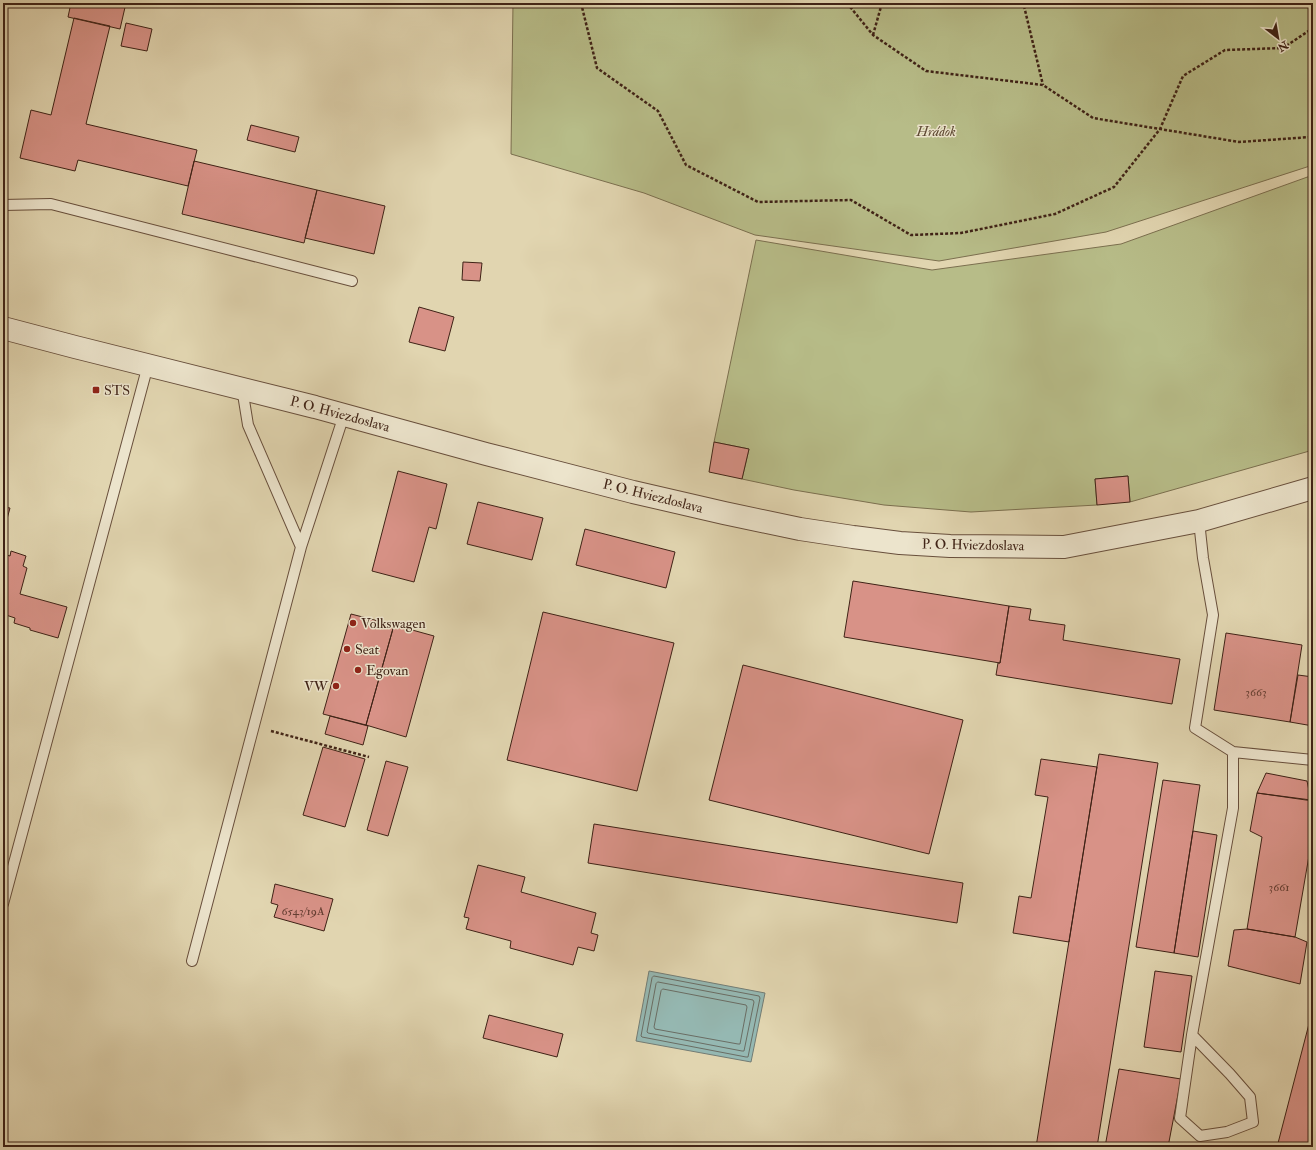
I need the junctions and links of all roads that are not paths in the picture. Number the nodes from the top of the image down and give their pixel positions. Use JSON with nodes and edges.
{"nodes":[{"id":1,"x":3,"y":205,"type":"edge"},
{"id":2,"x":352,"y":282,"type":"dead end"},
{"id":3,"x":3,"y":328,"type":"edge"},
{"id":4,"x":148,"y":365,"type":"junction"},
{"id":5,"x":242,"y":388,"type":"junction"},
{"id":6,"x":344,"y":415,"type":"junction"},
{"id":7,"x":1313,"y":488,"type":"edge"},
{"id":8,"x":1199,"y":522,"type":"junction"},
{"id":9,"x":301,"y":547,"type":"junction"},
{"id":10,"x":1233,"y":752,"type":"junction"},
{"id":11,"x":1313,"y":760,"type":"edge"},
{"id":12,"x":3,"y":904,"type":"edge"},
{"id":13,"x":192,"y":961,"type":"dead end"},
{"id":14,"x":1192,"y":1035,"type":"junction"}],
"edges":[{"from":1,"to":2,"type":"lane"},
{"from":3,"to":4,"type":"street","name":"P. O. Hviezdoslava"},
{"from":4,"to":5,"type":"street","name":"P. O. Hviezdoslava"},
{"from":4,"to":12,"type":"lane"},
{"from":5,"to":6,"type":"street","name":"P. O. Hviezdoslava"},
{"from":5,"to":9,"type":"lane"},
{"from":6,"to":8,"type":"street","name":"P. O. Hviezdoslava"},
{"from":6,"to":9,"type":"lane"},
{"from":7,"to":8,"type":"street","name":"P. O. Hviezdoslava"},
{"from":8,"to":10,"type":"lane"},
{"from":9,"to":13,"type":"lane"},
{"from":10,"to":11,"type":"lane"},
{"from":10,"to":14,"type":"lane"},
{"from":14,"to":14,"type":"lane"}]}
